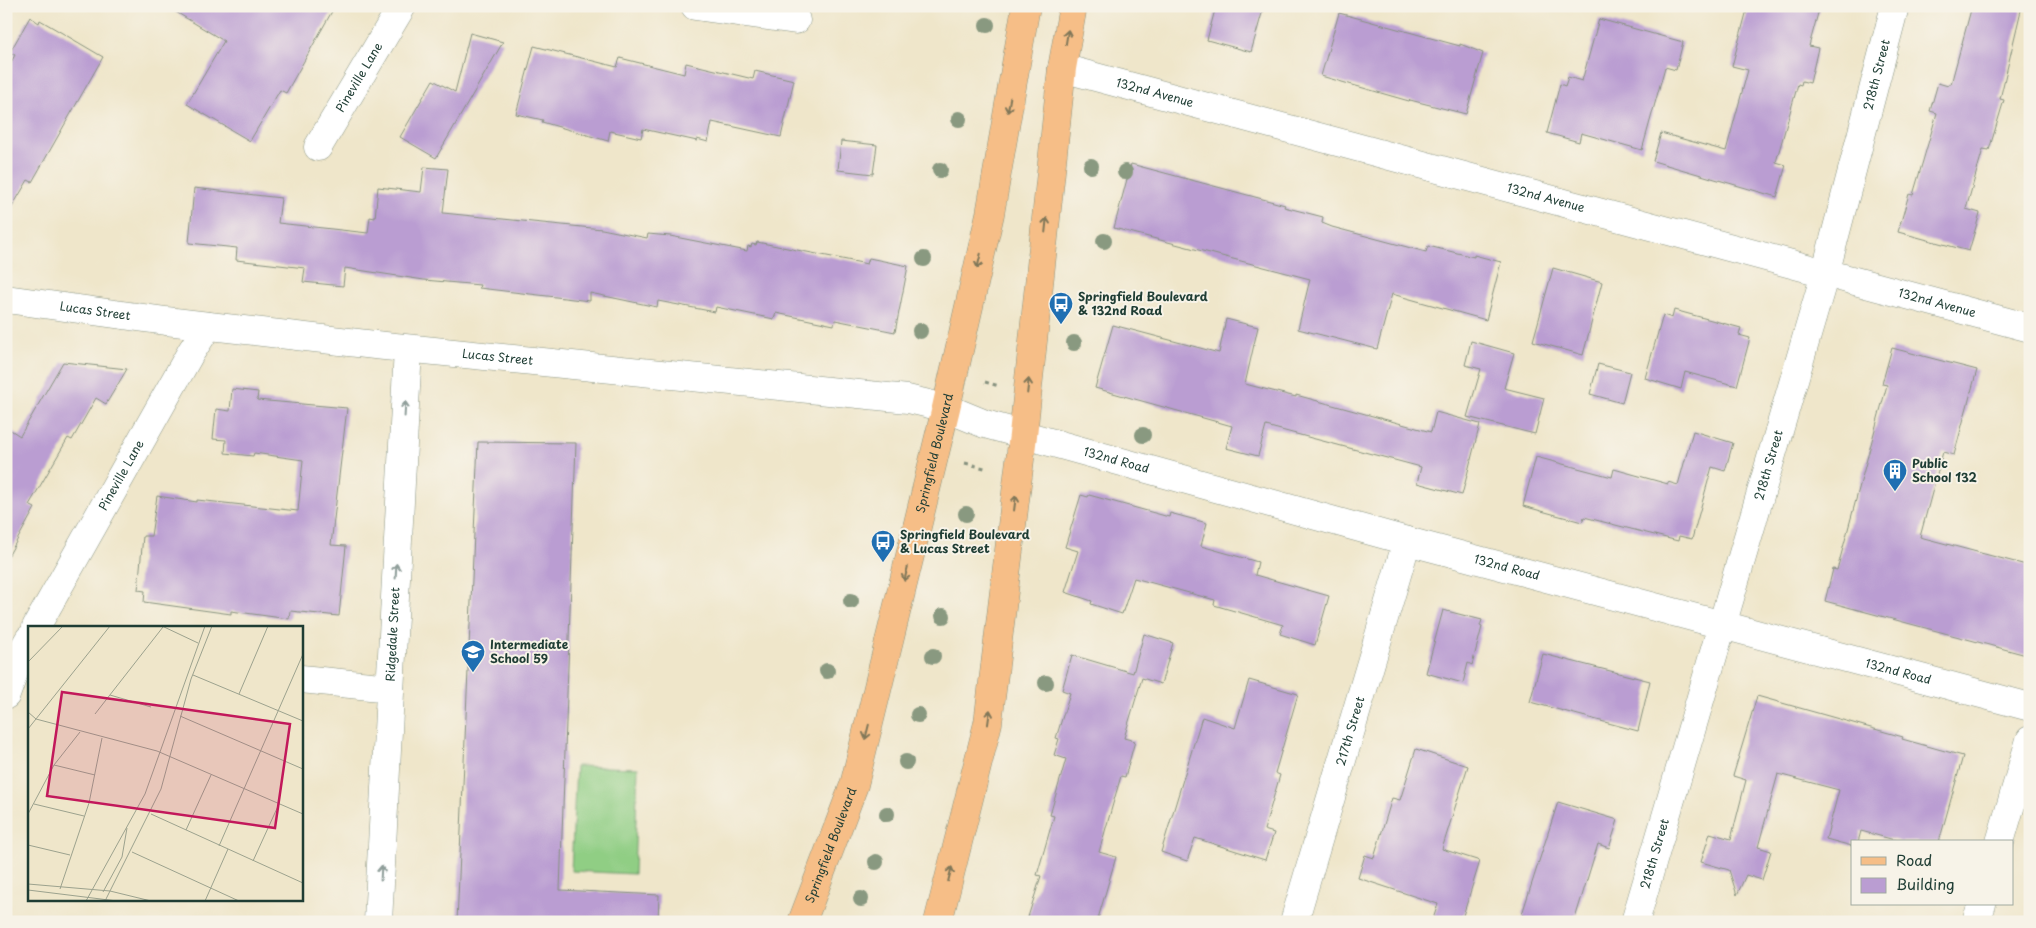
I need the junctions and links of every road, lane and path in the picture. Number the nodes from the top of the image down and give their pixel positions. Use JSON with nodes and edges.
{"nodes":[{"id":1,"x":402,"y":6,"type":"edge"},
{"id":2,"x":695,"y":6,"type":"edge"},
{"id":3,"x":1026,"y":6,"type":"edge"},
{"id":4,"x":1073,"y":6,"type":"edge"},
{"id":5,"x":1895,"y":6,"type":"edge"},
{"id":6,"x":796,"y":20,"type":"dead end"},
{"id":7,"x":1062,"y":68,"type":"junction"},
{"id":8,"x":318,"y":147,"type":"dead end"},
{"id":9,"x":1825,"y":274,"type":"junction"},
{"id":10,"x":6,"y":299,"type":"edge"},
{"id":11,"x":208,"y":326,"type":"junction"},
{"id":12,"x":2030,"y":328,"type":"edge"},
{"id":13,"x":408,"y":349,"type":"junction"},
{"id":14,"x":946,"y":408,"type":"junction"},
{"id":15,"x":985,"y":424,"type":"joint"},
{"id":16,"x":1023,"y":435,"type":"junction"},
{"id":17,"x":964,"y":462,"type":"dead end"},
{"id":18,"x":991,"y":470,"type":"dead end"},
{"id":19,"x":1407,"y":541,"type":"junction"},
{"id":20,"x":1723,"y":624,"type":"junction"},
{"id":21,"x":37,"y":626,"type":"edge"},
{"id":22,"x":27,"y":648,"type":"edge"},
{"id":23,"x":302,"y":679,"type":"edge"},
{"id":24,"x":390,"y":688,"type":"junction"},
{"id":25,"x":6,"y":695,"type":"edge"},
{"id":26,"x":2030,"y":706,"type":"edge"},
{"id":27,"x":2030,"y":740,"type":"edge"},
{"id":28,"x":2001,"y":840,"type":"edge"},
{"id":29,"x":1981,"y":906,"type":"edge"},
{"id":30,"x":378,"y":922,"type":"edge"},
{"id":31,"x":802,"y":922,"type":"edge"},
{"id":32,"x":938,"y":922,"type":"edge"},
{"id":33,"x":1294,"y":922,"type":"edge"},
{"id":34,"x":1635,"y":922,"type":"edge"},
{"id":35,"x":1976,"y":922,"type":"edge"}],
"edges":[{"from":1,"to":8,"type":"street","name":"Pineville Lane"},
{"from":2,"to":6,"type":"street"},
{"from":3,"to":14,"type":"main road","name":"Springfield Boulevard","one_way":true},
{"from":7,"to":4,"type":"main road","one_way":true},
{"from":5,"to":9,"type":"street","name":"218th Street"},
{"from":7,"to":9,"type":"street","name":"132nd Avenue"},
{"from":16,"to":7,"type":"main road","one_way":true},
{"from":9,"to":12,"type":"street","name":"132nd Avenue"},
{"from":9,"to":20,"type":"street","name":"218th Street"},
{"from":10,"to":11,"type":"street","name":"Lucas Street"},
{"from":11,"to":13,"type":"street","name":"Lucas Street"},
{"from":11,"to":21,"type":"street","name":"Pineville Lane"},
{"from":13,"to":14,"type":"street","name":"Lucas Street"},
{"from":24,"to":13,"type":"street","name":"Ridgedale Street","one_way":true},
{"from":14,"to":15,"type":"street","name":"Lucas Street"},
{"from":14,"to":31,"type":"main road","name":"Springfield Boulevard","one_way":true},
{"from":15,"to":16,"type":"street","name":"132nd Road"},
{"from":16,"to":19,"type":"street","name":"132nd Road"},
{"from":32,"to":16,"type":"main road","one_way":true},
{"from":17,"to":18,"type":"path"},
{"from":19,"to":20,"type":"street","name":"132nd Road"},
{"from":19,"to":33,"type":"street","name":"217th Street"},
{"from":20,"to":26,"type":"street","name":"132nd Road"},
{"from":20,"to":34,"type":"street","name":"218th Street"},
{"from":22,"to":25,"type":"street"},
{"from":23,"to":24,"type":"street"},
{"from":30,"to":24,"type":"street","name":"Ridgedale Street","one_way":true},
{"from":27,"to":28,"type":"street"},
{"from":29,"to":35,"type":"street"}]}
